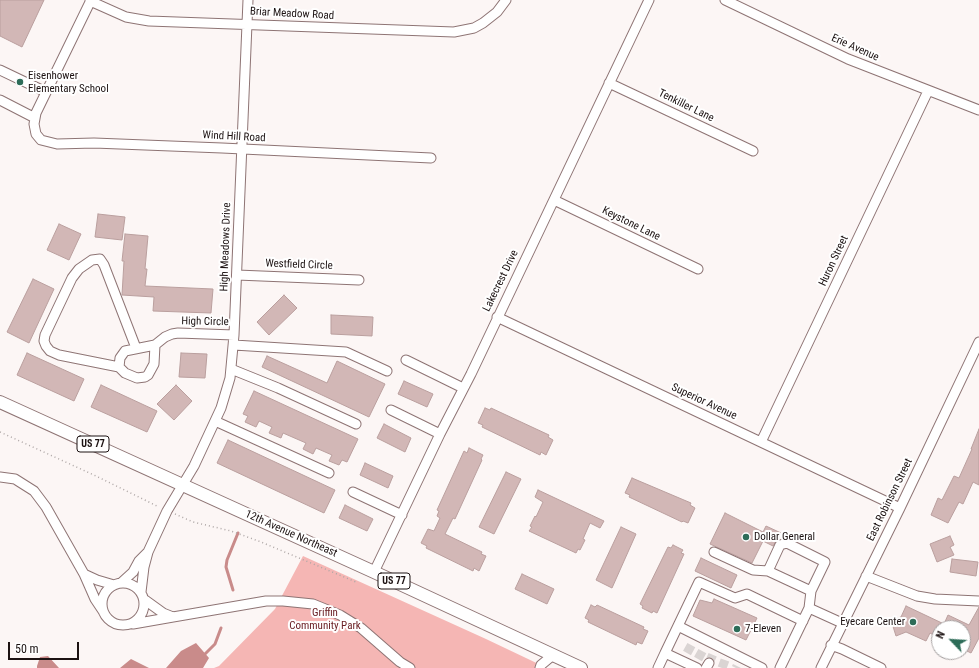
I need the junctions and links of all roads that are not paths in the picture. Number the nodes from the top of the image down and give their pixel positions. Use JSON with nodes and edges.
{"nodes":[{"id":1,"x":248,"y":0,"type":"edge"},
{"id":2,"x":506,"y":0,"type":"edge"},
{"id":3,"x":649,"y":0,"type":"edge"},
{"id":4,"x":725,"y":0,"type":"edge"},
{"id":5,"x":90,"y":1,"type":"edge"},
{"id":6,"x":246,"y":24,"type":"junction"},
{"id":7,"x":0,"y":70,"type":"edge"},
{"id":8,"x":609,"y":83,"type":"junction"},
{"id":9,"x":928,"y":91,"type":"junction"},
{"id":10,"x":46,"y":92,"type":"junction"},
{"id":11,"x":0,"y":100,"type":"edge"},
{"id":12,"x":979,"y":110,"type":"edge"},
{"id":13,"x":35,"y":118,"type":"junction"},
{"id":14,"x":241,"y":149,"type":"junction"},
{"id":15,"x":753,"y":151,"type":"dead end"},
{"id":16,"x":431,"y":158,"type":"dead end"},
{"id":17,"x":554,"y":200,"type":"junction"},
{"id":18,"x":698,"y":270,"type":"dead end"},
{"id":19,"x":237,"y":275,"type":"junction"},
{"id":20,"x":359,"y":280,"type":"dead end"},
{"id":21,"x":497,"y":317,"type":"junction"},
{"id":22,"x":234,"y":335,"type":"junction"},
{"id":23,"x":979,"y":342,"type":"edge"},
{"id":24,"x":155,"y":345,"type":"junction"},
{"id":25,"x":234,"y":345,"type":"junction"},
{"id":26,"x":136,"y":348,"type":"junction"},
{"id":27,"x":406,"y":360,"type":"dead end"},
{"id":28,"x":119,"y":367,"type":"junction"},
{"id":29,"x":232,"y":369,"type":"junction"},
{"id":30,"x":387,"y":371,"type":"dead end"},
{"id":31,"x":463,"y":388,"type":"junction"},
{"id":32,"x":0,"y":402,"type":"edge"},
{"id":33,"x":391,"y":410,"type":"dead end"},
{"id":34,"x":215,"y":421,"type":"junction"},
{"id":35,"x":356,"y":424,"type":"dead end"},
{"id":36,"x":440,"y":434,"type":"junction"},
{"id":37,"x":761,"y":442,"type":"junction"},
{"id":38,"x":329,"y":473,"type":"dead end"},
{"id":39,"x":0,"y":477,"type":"edge"},
{"id":40,"x":184,"y":485,"type":"junction"},
{"id":41,"x":353,"y":492,"type":"dead end"},
{"id":42,"x":900,"y":508,"type":"junction"},
{"id":43,"x":402,"y":515,"type":"junction"},
{"id":44,"x":148,"y":552,"type":"junction"},
{"id":45,"x":714,"y":552,"type":"dead end"},
{"id":46,"x":768,"y":571,"type":"junction"},
{"id":47,"x":374,"y":572,"type":"junction"},
{"id":48,"x":84,"y":574,"type":"junction"},
{"id":49,"x":866,"y":576,"type":"junction"},
{"id":50,"x":118,"y":584,"type":"junction"},
{"id":51,"x":811,"y":591,"type":"junction"},
{"id":52,"x":143,"y":596,"type":"junction"},
{"id":53,"x":979,"y":601,"type":"edge"},
{"id":54,"x":809,"y":608,"type":"junction"},
{"id":55,"x":103,"y":611,"type":"junction"},
{"id":56,"x":173,"y":617,"type":"junction"},
{"id":57,"x":802,"y":621,"type":"junction"},
{"id":58,"x":842,"y":623,"type":"junction"},
{"id":59,"x":126,"y":625,"type":"junction"},
{"id":60,"x":678,"y":626,"type":"junction"},
{"id":61,"x":696,"y":635,"type":"junction"},
{"id":62,"x":707,"y":640,"type":"junction"},
{"id":63,"x":692,"y":644,"type":"tunnel mouth"},
{"id":64,"x":717,"y":645,"type":"junction"},
{"id":65,"x":831,"y":645,"type":"junction"},
{"id":66,"x":703,"y":650,"type":"tunnel mouth"},
{"id":67,"x":665,"y":653,"type":"junction"},
{"id":68,"x":687,"y":653,"type":"tunnel mouth"},
{"id":69,"x":713,"y":654,"type":"tunnel mouth"},
{"id":70,"x":553,"y":655,"type":"junction"},
{"id":71,"x":683,"y":662,"type":"junction"},
{"id":72,"x":697,"y":664,"type":"edge"},
{"id":73,"x":750,"y":665,"type":"edge"},
{"id":74,"x":410,"y":668,"type":"edge"},
{"id":75,"x":540,"y":668,"type":"edge"},
{"id":76,"x":581,"y":668,"type":"edge"},
{"id":77,"x":658,"y":668,"type":"edge"},
{"id":78,"x":762,"y":668,"type":"edge"},
{"id":79,"x":780,"y":668,"type":"edge"},
{"id":80,"x":821,"y":668,"type":"edge"},
{"id":81,"x":881,"y":668,"type":"edge"}],
"edges":[{"from":1,"to":6,"type":"street","name":"High Meadows Drive"},
{"from":2,"to":6,"type":"street","name":"Briar Meadow Road"},
{"from":3,"to":8,"type":"street","name":"Lakecrest Drive"},
{"from":4,"to":9,"type":"street","name":"Erie Avenue"},
{"from":5,"to":6,"type":"street","name":"Briar Meadow Road"},
{"from":5,"to":10,"type":"street"},
{"from":6,"to":14,"type":"street","name":"High Meadows Drive"},
{"from":7,"to":10,"type":"street"},
{"from":8,"to":15,"type":"street","name":"Tenkiller Lane"},
{"from":8,"to":17,"type":"street","name":"Lakecrest Drive"},
{"from":9,"to":12,"type":"street","name":"Erie Avenue"},
{"from":9,"to":37,"type":"street","name":"Huron Street"},
{"from":10,"to":13,"type":"street"},
{"from":11,"to":13,"type":"street"},
{"from":13,"to":14,"type":"street","name":"Wind Hill Road"},
{"from":14,"to":16,"type":"street","name":"Wind Hill Road"},
{"from":14,"to":19,"type":"street","name":"High Meadows Drive"},
{"from":17,"to":18,"type":"street","name":"Keystone Lane"},
{"from":17,"to":21,"type":"street","name":"Lakecrest Drive"},
{"from":19,"to":20,"type":"street","name":"Westfield Circle"},
{"from":19,"to":22,"type":"street","name":"High Meadows Drive"},
{"from":21,"to":31,"type":"street","name":"Lakecrest Drive"},
{"from":21,"to":37,"type":"street","name":"Superior Avenue"},
{"from":22,"to":24,"type":"street","name":"High Circle"},
{"from":22,"to":25,"type":"street","name":"High Meadows Drive"},
{"from":23,"to":42,"type":"street","name":"East Robinson Street"},
{"from":24,"to":26,"type":"street","name":"High Circle"},
{"from":24,"to":28,"type":"street"},
{"from":25,"to":29,"type":"street","name":"High Meadows Drive"},
{"from":25,"to":30,"type":"street"},
{"from":26,"to":28,"type":"street","name":"High Circle"},
{"from":26,"to":28,"type":"street"},
{"from":27,"to":31,"type":"street"},
{"from":29,"to":34,"type":"street","name":"High Meadows Drive"},
{"from":29,"to":35,"type":"street"},
{"from":31,"to":36,"type":"street","name":"Lakecrest Drive"},
{"from":32,"to":40,"type":"main road","name":"12th Avenue Northeast","number":"US 77"},
{"from":33,"to":36,"type":"street"},
{"from":34,"to":38,"type":"street"},
{"from":34,"to":40,"type":"street","name":"High Meadows Drive"},
{"from":36,"to":43,"type":"street","name":"Lakecrest Drive"},
{"from":37,"to":42,"type":"street","name":"Superior Avenue"},
{"from":39,"to":48,"type":"street"},
{"from":40,"to":44,"type":"street","name":"High Meadows Drive"},
{"from":40,"to":47,"type":"main road","name":"12th Avenue Northeast","number":"US 77"},
{"from":41,"to":43,"type":"street"},
{"from":42,"to":49,"type":"street","name":"East Robinson Street"},
{"from":43,"to":47,"type":"street","name":"Lakecrest Drive"},
{"from":44,"to":50,"type":"street"},
{"from":44,"to":52,"type":"street"},
{"from":45,"to":46,"type":"street"},
{"from":46,"to":51,"type":"street"},
{"from":46,"to":51,"type":"street"},
{"from":47,"to":70,"type":"main road","name":"12th Avenue Northeast","number":"US 77"},
{"from":48,"to":50,"type":"street"},
{"from":48,"to":55,"type":"street"},
{"from":49,"to":53,"type":"street"},
{"from":49,"to":58,"type":"street","name":"East Robinson Street"},
{"from":50,"to":52,"type":"street"},
{"from":50,"to":55,"type":"street"},
{"from":51,"to":54,"type":"street"},
{"from":52,"to":56,"type":"street"},
{"from":52,"to":59,"type":"street"},
{"from":54,"to":57,"type":"street"},
{"from":54,"to":58,"type":"street"},
{"from":55,"to":59,"type":"street"},
{"from":56,"to":59,"type":"street"},
{"from":56,"to":74,"type":"street"},
{"from":57,"to":60,"type":"street"},
{"from":57,"to":79,"type":"street"},
{"from":58,"to":65,"type":"street","name":"East Robinson Street"},
{"from":60,"to":61,"type":"street"},
{"from":60,"to":67,"type":"street"},
{"from":61,"to":62,"type":"street"},
{"from":61,"to":63,"type":"street"},
{"from":62,"to":64,"type":"street"},
{"from":62,"to":66,"type":"street"},
{"from":64,"to":69,"type":"street"},
{"from":64,"to":73,"type":"street"},
{"from":65,"to":80,"type":"street","name":"East Robinson Street"},
{"from":65,"to":81,"type":"street"},
{"from":67,"to":71,"type":"street"},
{"from":67,"to":77,"type":"street"},
{"from":68,"to":71,"type":"street"},
{"from":70,"to":75,"type":"street"},
{"from":70,"to":76,"type":"main road","name":"12th Avenue Northeast","number":"US 77"},
{"from":71,"to":72,"type":"street"},
{"from":73,"to":78,"type":"street"}]}
